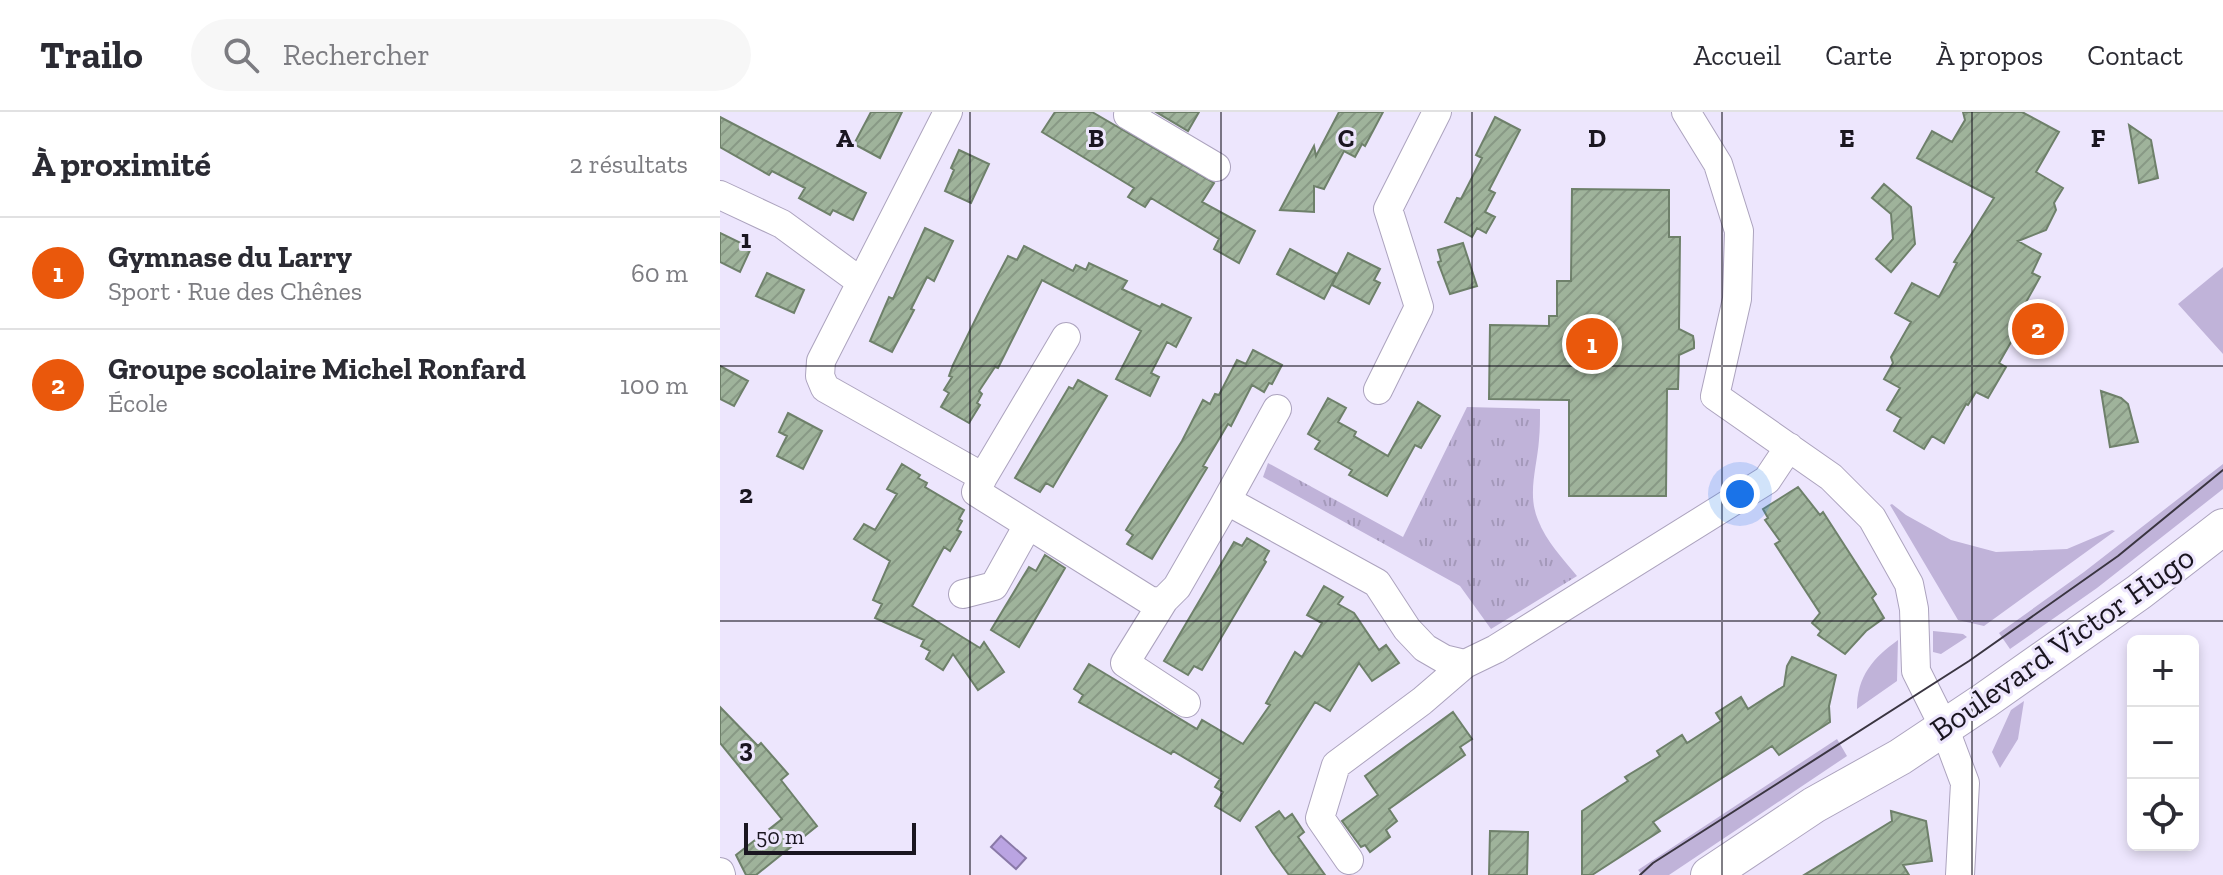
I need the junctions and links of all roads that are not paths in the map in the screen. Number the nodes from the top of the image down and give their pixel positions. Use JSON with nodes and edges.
{"nodes":[{"id":1,"x":948,"y":112,"type":"edge"},
{"id":2,"x":1437,"y":112,"type":"edge"},
{"id":3,"x":1686,"y":112,"type":"edge"},
{"id":4,"x":1127,"y":113,"type":"edge"},
{"id":5,"x":1216,"y":167,"type":"dead end"},
{"id":6,"x":720,"y":195,"type":"edge"},
{"id":7,"x":861,"y":282,"type":"junction"},
{"id":8,"x":1066,"y":337,"type":"dead end"},
{"id":9,"x":1378,"y":390,"type":"dead end"},
{"id":10,"x":1277,"y":409,"type":"dead end"},
{"id":11,"x":1789,"y":447,"type":"junction"},
{"id":12,"x":983,"y":477,"type":"junction"},
{"id":13,"x":1223,"y":507,"type":"junction"},
{"id":14,"x":1028,"y":525,"type":"junction"},
{"id":15,"x":2223,"y":527,"type":"edge"},
{"id":16,"x":963,"y":594,"type":"dead end"},
{"id":17,"x":1164,"y":600,"type":"junction"},
{"id":18,"x":1465,"y":664,"type":"junction"},
{"id":19,"x":1186,"y":703,"type":"dead end"},
{"id":20,"x":1944,"y":727,"type":"junction"},
{"id":21,"x":1349,"y":860,"type":"dead end"},
{"id":22,"x":1709,"y":875,"type":"edge"},
{"id":23,"x":1960,"y":875,"type":"edge"}],
"edges":[{"from":1,"to":7,"type":"street"},
{"from":2,"to":9,"type":"street"},
{"from":3,"to":11,"type":"street"},
{"from":4,"to":5,"type":"street"},
{"from":6,"to":7,"type":"street"},
{"from":7,"to":12,"type":"street"},
{"from":8,"to":12,"type":"street"},
{"from":10,"to":13,"type":"street"},
{"from":11,"to":18,"type":"street"},
{"from":11,"to":20,"type":"street"},
{"from":12,"to":14,"type":"street"},
{"from":13,"to":17,"type":"street"},
{"from":13,"to":18,"type":"street"},
{"from":14,"to":16,"type":"street"},
{"from":14,"to":17,"type":"street"},
{"from":15,"to":20,"type":"main road","name":"Boulevard Victor Hugo"},
{"from":17,"to":19,"type":"street"},
{"from":18,"to":21,"type":"street"},
{"from":20,"to":22,"type":"main road","name":"Boulevard Victor Hugo"},
{"from":20,"to":23,"type":"street"}]}
